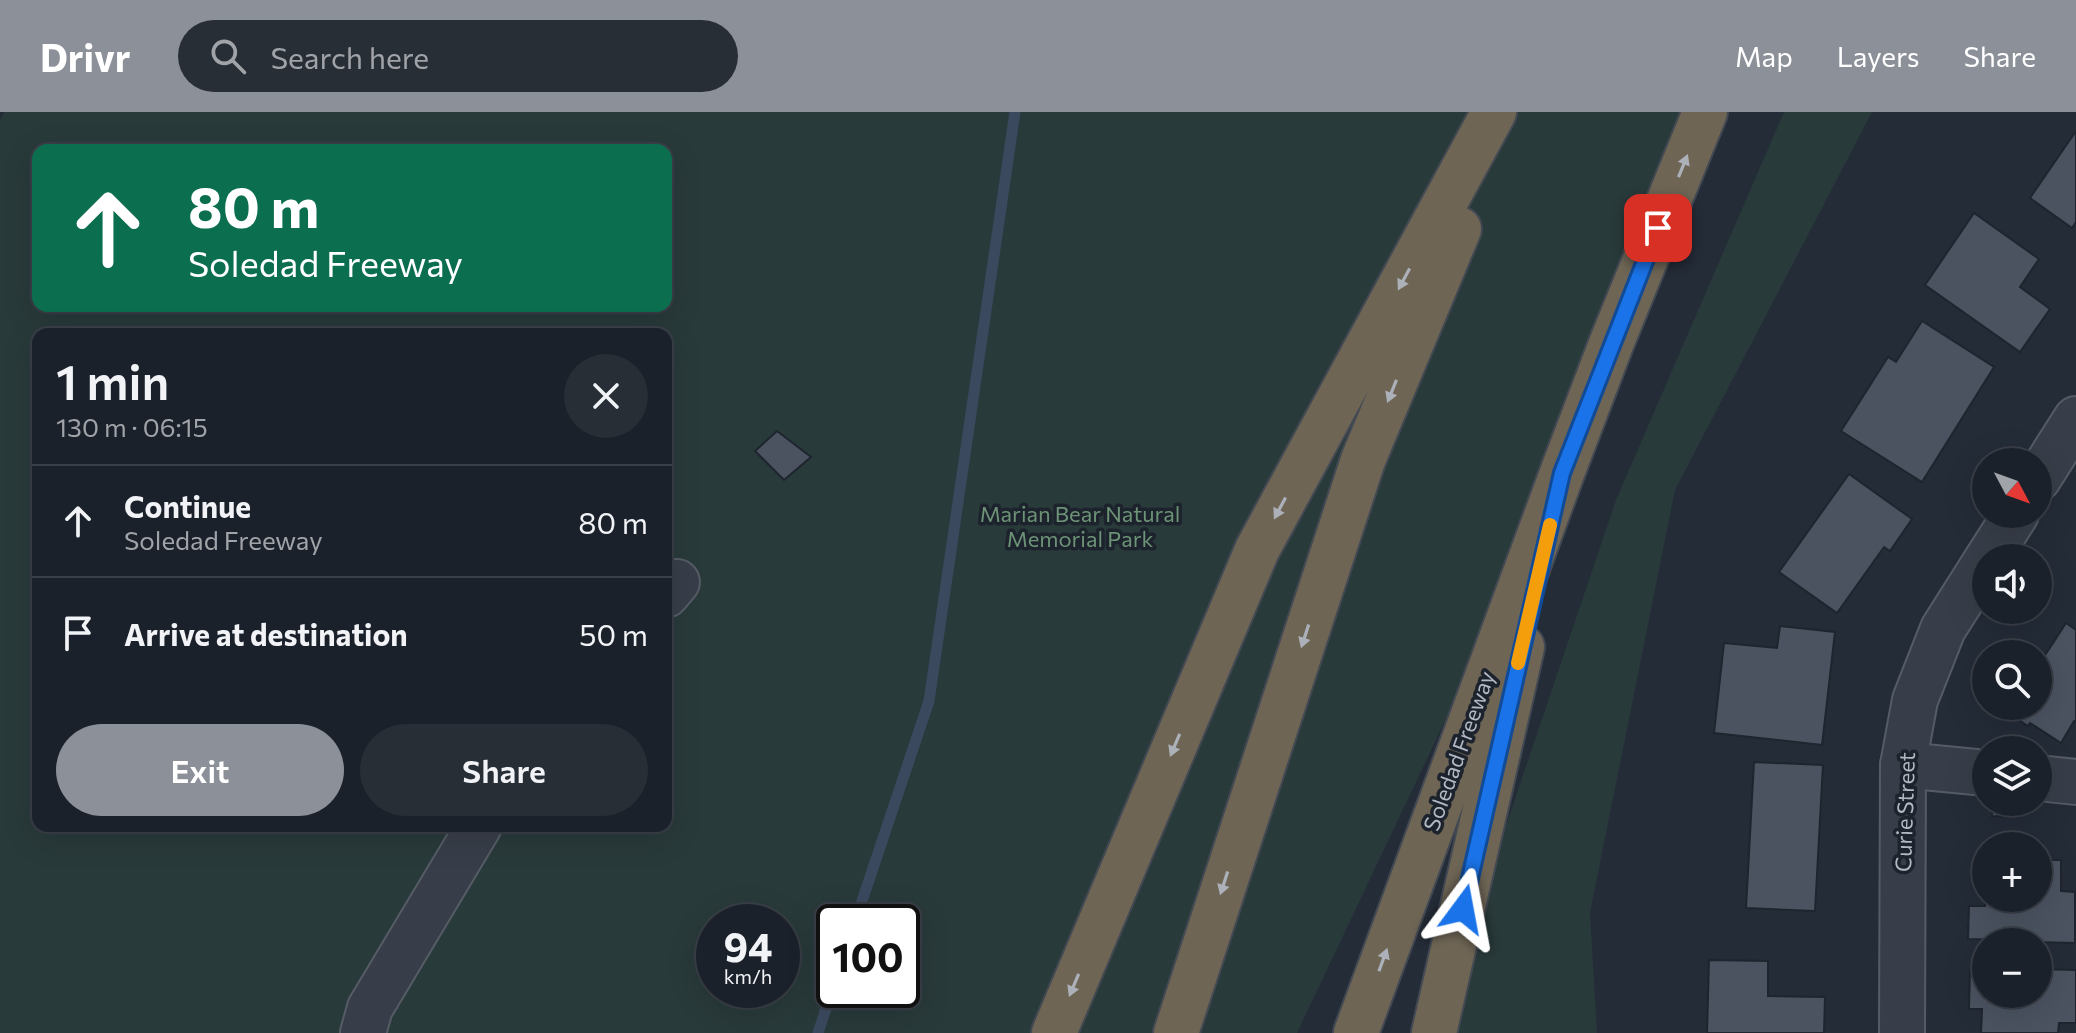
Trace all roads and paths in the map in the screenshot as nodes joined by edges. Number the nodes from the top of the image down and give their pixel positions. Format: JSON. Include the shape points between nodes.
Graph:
{"nodes":[{"id":1,"x":1494,"y":112,"type":"edge"},
{"id":2,"x":1507,"y":112,"type":"edge"},
{"id":3,"x":1705,"y":112,"type":"edge"},
{"id":4,"x":2076,"y":419,"type":"edge"},
{"id":5,"x":2052,"y":457,"type":"edge"},
{"id":6,"x":1562,"y":473,"type":"junction"},
{"id":7,"x":1972,"y":584,"type":"edge"},
{"id":8,"x":1903,"y":765,"type":"junction"},
{"id":9,"x":1972,"y":772,"type":"edge"},
{"id":10,"x":2052,"y":779,"type":"edge"},
{"id":11,"x":2076,"y":782,"type":"edge"},
{"id":12,"x":475,"y":832,"type":"edge"},
{"id":13,"x":363,"y":1033,"type":"edge"},
{"id":14,"x":1054,"y":1033,"type":"edge"},
{"id":15,"x":1176,"y":1033,"type":"edge"},
{"id":16,"x":1356,"y":1033,"type":"edge"},
{"id":17,"x":1434,"y":1033,"type":"edge"},
{"id":18,"x":1902,"y":1033,"type":"edge"}],
"edges":[{"from":1,"to":14,"type":"highway","one_way":true,"via":[[1257,550]]},
{"from":2,"to":15,"type":"highway","one_way":true,"via":[[1363,460]]},
{"from":6,"to":3,"type":"highway","name":"Soledad Freeway","one_way":true},
{"from":4,"to":5,"type":"street"},
{"from":16,"to":6,"type":"highway","name":"Soledad Freeway","one_way":true},
{"from":6,"to":17,"type":"highway"},
{"from":7,"to":8,"type":"street","name":"Curie Street","via":[[1943,629],[1915,700]]},
{"from":8,"to":9,"type":"street"},
{"from":8,"to":18,"type":"street","name":"Curie Street"},
{"from":10,"to":11,"type":"street"},
{"from":12,"to":13,"type":"street","via":[[370,1008]]}]}
